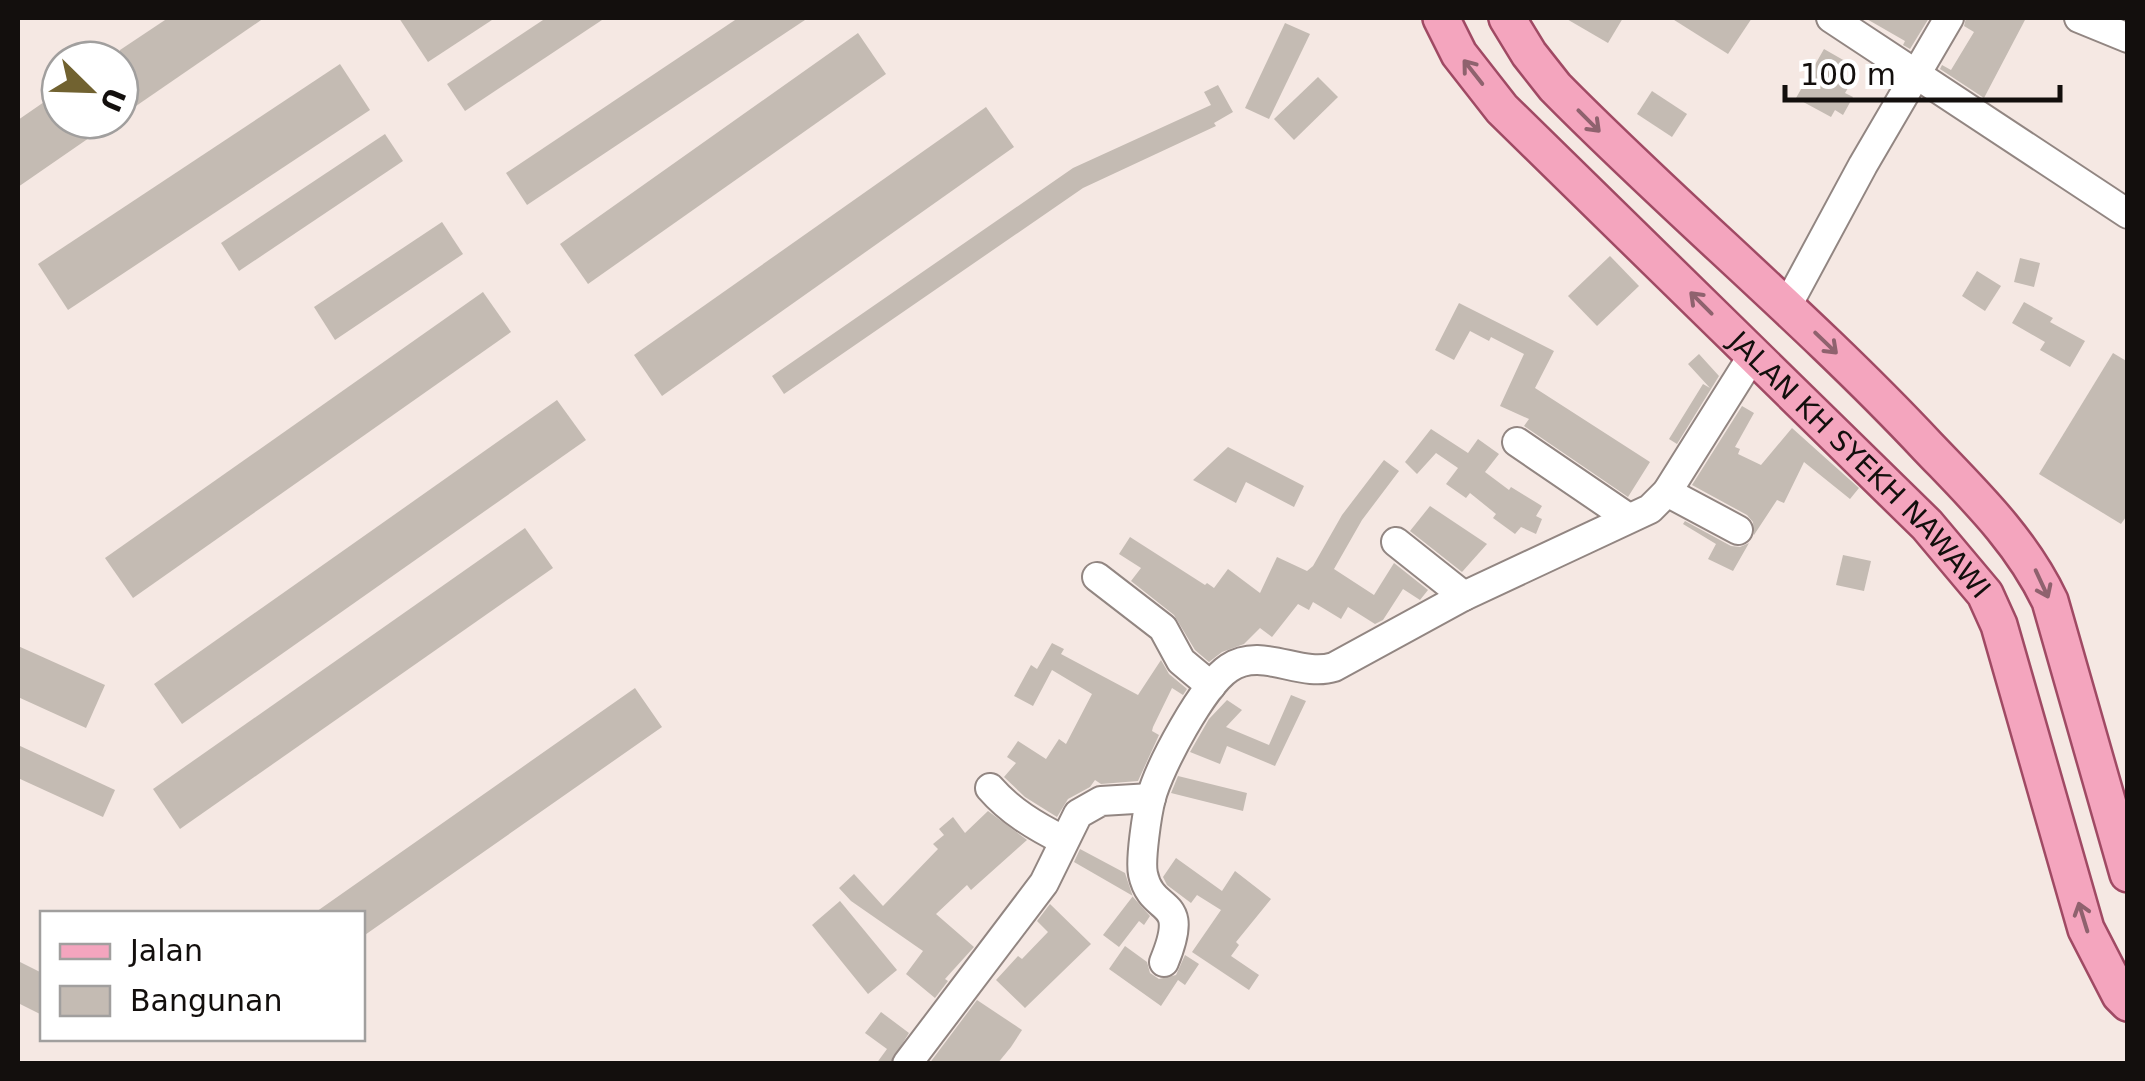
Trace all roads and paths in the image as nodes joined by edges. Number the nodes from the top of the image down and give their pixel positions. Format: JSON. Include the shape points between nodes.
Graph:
{"nodes":[{"id":1,"x":1441,"y":18,"type":"edge"},
{"id":2,"x":1507,"y":18,"type":"edge"},
{"id":3,"x":1831,"y":18,"type":"edge"},
{"id":4,"x":1949,"y":18,"type":"edge"},
{"id":5,"x":2079,"y":18,"type":"edge"},
{"id":6,"x":2128,"y":38,"type":"edge"},
{"id":7,"x":1917,"y":73,"type":"junction"},
{"id":8,"x":2128,"y":214,"type":"edge"},
{"id":9,"x":1787,"y":306,"type":"junction"},
{"id":10,"x":1753,"y":355,"type":"junction"},
{"id":11,"x":1517,"y":442,"type":"dead end"},
{"id":12,"x":1667,"y":492,"type":"junction"},
{"id":13,"x":1627,"y":517,"type":"junction"},
{"id":14,"x":1738,"y":530,"type":"dead end"},
{"id":15,"x":1396,"y":542,"type":"dead end"},
{"id":16,"x":1096,"y":577,"type":"dead end"},
{"id":17,"x":1464,"y":596,"type":"junction"},
{"id":18,"x":1211,"y":686,"type":"junction"},
{"id":19,"x":990,"y":788,"type":"dead end"},
{"id":20,"x":1151,"y":798,"type":"junction"},
{"id":21,"x":1063,"y":840,"type":"junction"},
{"id":22,"x":2128,"y":874,"type":"edge"},
{"id":23,"x":1164,"y":962,"type":"dead end"},
{"id":24,"x":2125,"y":996,"type":"edge"},
{"id":25,"x":907,"y":1064,"type":"edge"}],
"edges":[{"from":10,"to":1,"type":"main road","name":"JALAN KH SYEKH NAWAWI","one_way":true,"via":[[1502,108],[1458,54]]},
{"from":2,"to":9,"type":"main road","name":"JALAN KH SYEKH NAWAWI","one_way":true,"via":[[1555,87]]},
{"from":3,"to":7,"type":"street"},
{"from":4,"to":7,"type":"street"},
{"from":5,"to":6,"type":"street"},
{"from":7,"to":8,"type":"street"},
{"from":7,"to":9,"type":"street"},
{"from":9,"to":22,"type":"main road","name":"JALAN KH SYEKH NAWAWI","one_way":true,"via":[[1882,397],[2034,567],[2050,601]]},
{"from":10,"to":12,"type":"street"},
{"from":24,"to":10,"type":"main road","name":"JALAN KH SYEKH NAWAWI","one_way":true,"via":[[2086,929],[1985,594],[1927,525]]},
{"from":11,"to":13,"type":"street"},
{"from":12,"to":13,"type":"street","via":[[1650,509]]},
{"from":12,"to":14,"type":"street"},
{"from":13,"to":17,"type":"street"},
{"from":15,"to":17,"type":"street"},
{"from":16,"to":18,"type":"street","via":[[1163,628],[1180,661]]},
{"from":17,"to":18,"type":"street","via":[[1320,671],[1250,660],[1230,667]]},
{"from":18,"to":20,"type":"street"},
{"from":19,"to":21,"type":"street"},
{"from":20,"to":21,"type":"street","via":[[1089,806]]},
{"from":20,"to":23,"type":"street","via":[[1142,872],[1174,921]]},
{"from":21,"to":25,"type":"street","via":[[1044,883]]}]}
